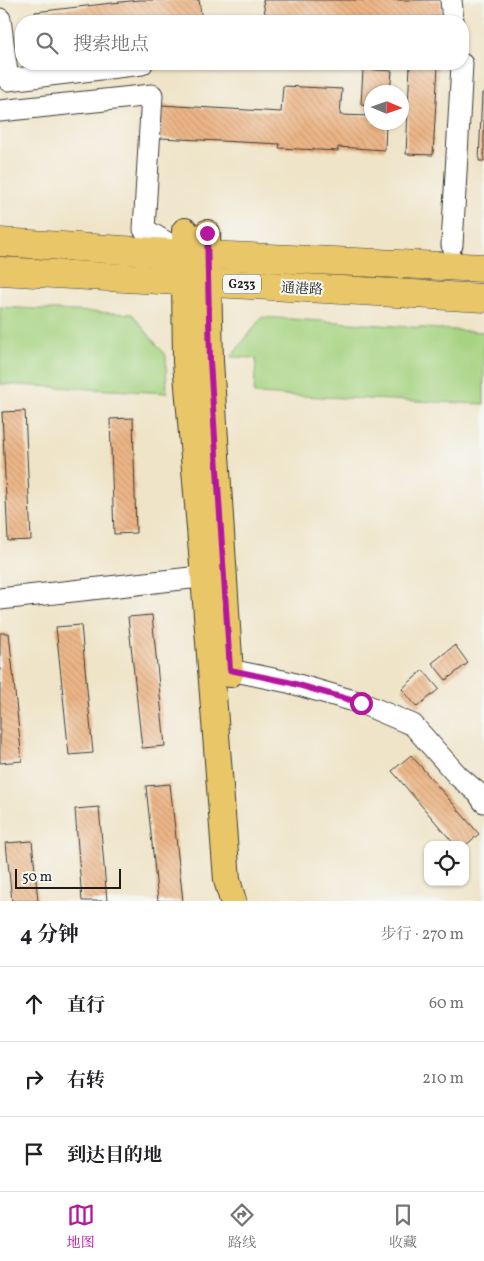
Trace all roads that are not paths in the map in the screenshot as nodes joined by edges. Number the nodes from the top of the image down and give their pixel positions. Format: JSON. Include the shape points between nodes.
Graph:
{"nodes":[{"id":1,"x":451,"y":0,"type":"edge"},
{"id":2,"x":452,"y":15,"type":"edge"},
{"id":3,"x":0,"y":19,"type":"edge"},
{"id":4,"x":92,"y":70,"type":"edge"},
{"id":5,"x":462,"y":70,"type":"edge"},
{"id":6,"x":0,"y":111,"type":"edge"},
{"id":7,"x":0,"y":242,"type":"edge"},
{"id":8,"x":196,"y":243,"type":"junction"},
{"id":9,"x":452,"y":245,"type":"dead end"},
{"id":10,"x":484,"y":268,"type":"edge"},
{"id":11,"x":0,"y":271,"type":"edge"},
{"id":12,"x":196,"y":282,"type":"junction"},
{"id":13,"x":484,"y":298,"type":"edge"},
{"id":14,"x":214,"y":575,"type":"junction"},
{"id":15,"x":0,"y":600,"type":"edge"},
{"id":16,"x":230,"y":670,"type":"junction"},
{"id":17,"x":484,"y":802,"type":"edge"},
{"id":18,"x":233,"y":901,"type":"edge"},
{"id":19,"x":250,"y":901,"type":"edge"}],
"edges":[{"from":1,"to":2,"type":"street"},
{"from":3,"to":4,"type":"street","via":[[8,80]]},
{"from":5,"to":9,"type":"street"},
{"from":6,"to":8,"type":"street","via":[[152,95],[144,229]]},
{"from":7,"to":8,"type":"highway","name":"通港路","number":"G233"},
{"from":8,"to":10,"type":"highway","name":"通港路","number":"G233"},
{"from":8,"to":12,"type":"main road"},
{"from":11,"to":12,"type":"highway","name":"通港路","number":"G233"},
{"from":12,"to":13,"type":"highway","name":"通港路","number":"G233"},
{"from":12,"to":14,"type":"main road","via":[[186,362]]},
{"from":14,"to":15,"type":"street"},
{"from":14,"to":16,"type":"main road"},
{"from":14,"to":18,"type":"main road","via":[[227,880]]},
{"from":16,"to":17,"type":"street","via":[[288,682],[361,703],[413,725]]},
{"from":16,"to":19,"type":"main road","via":[[244,877]]}]}
